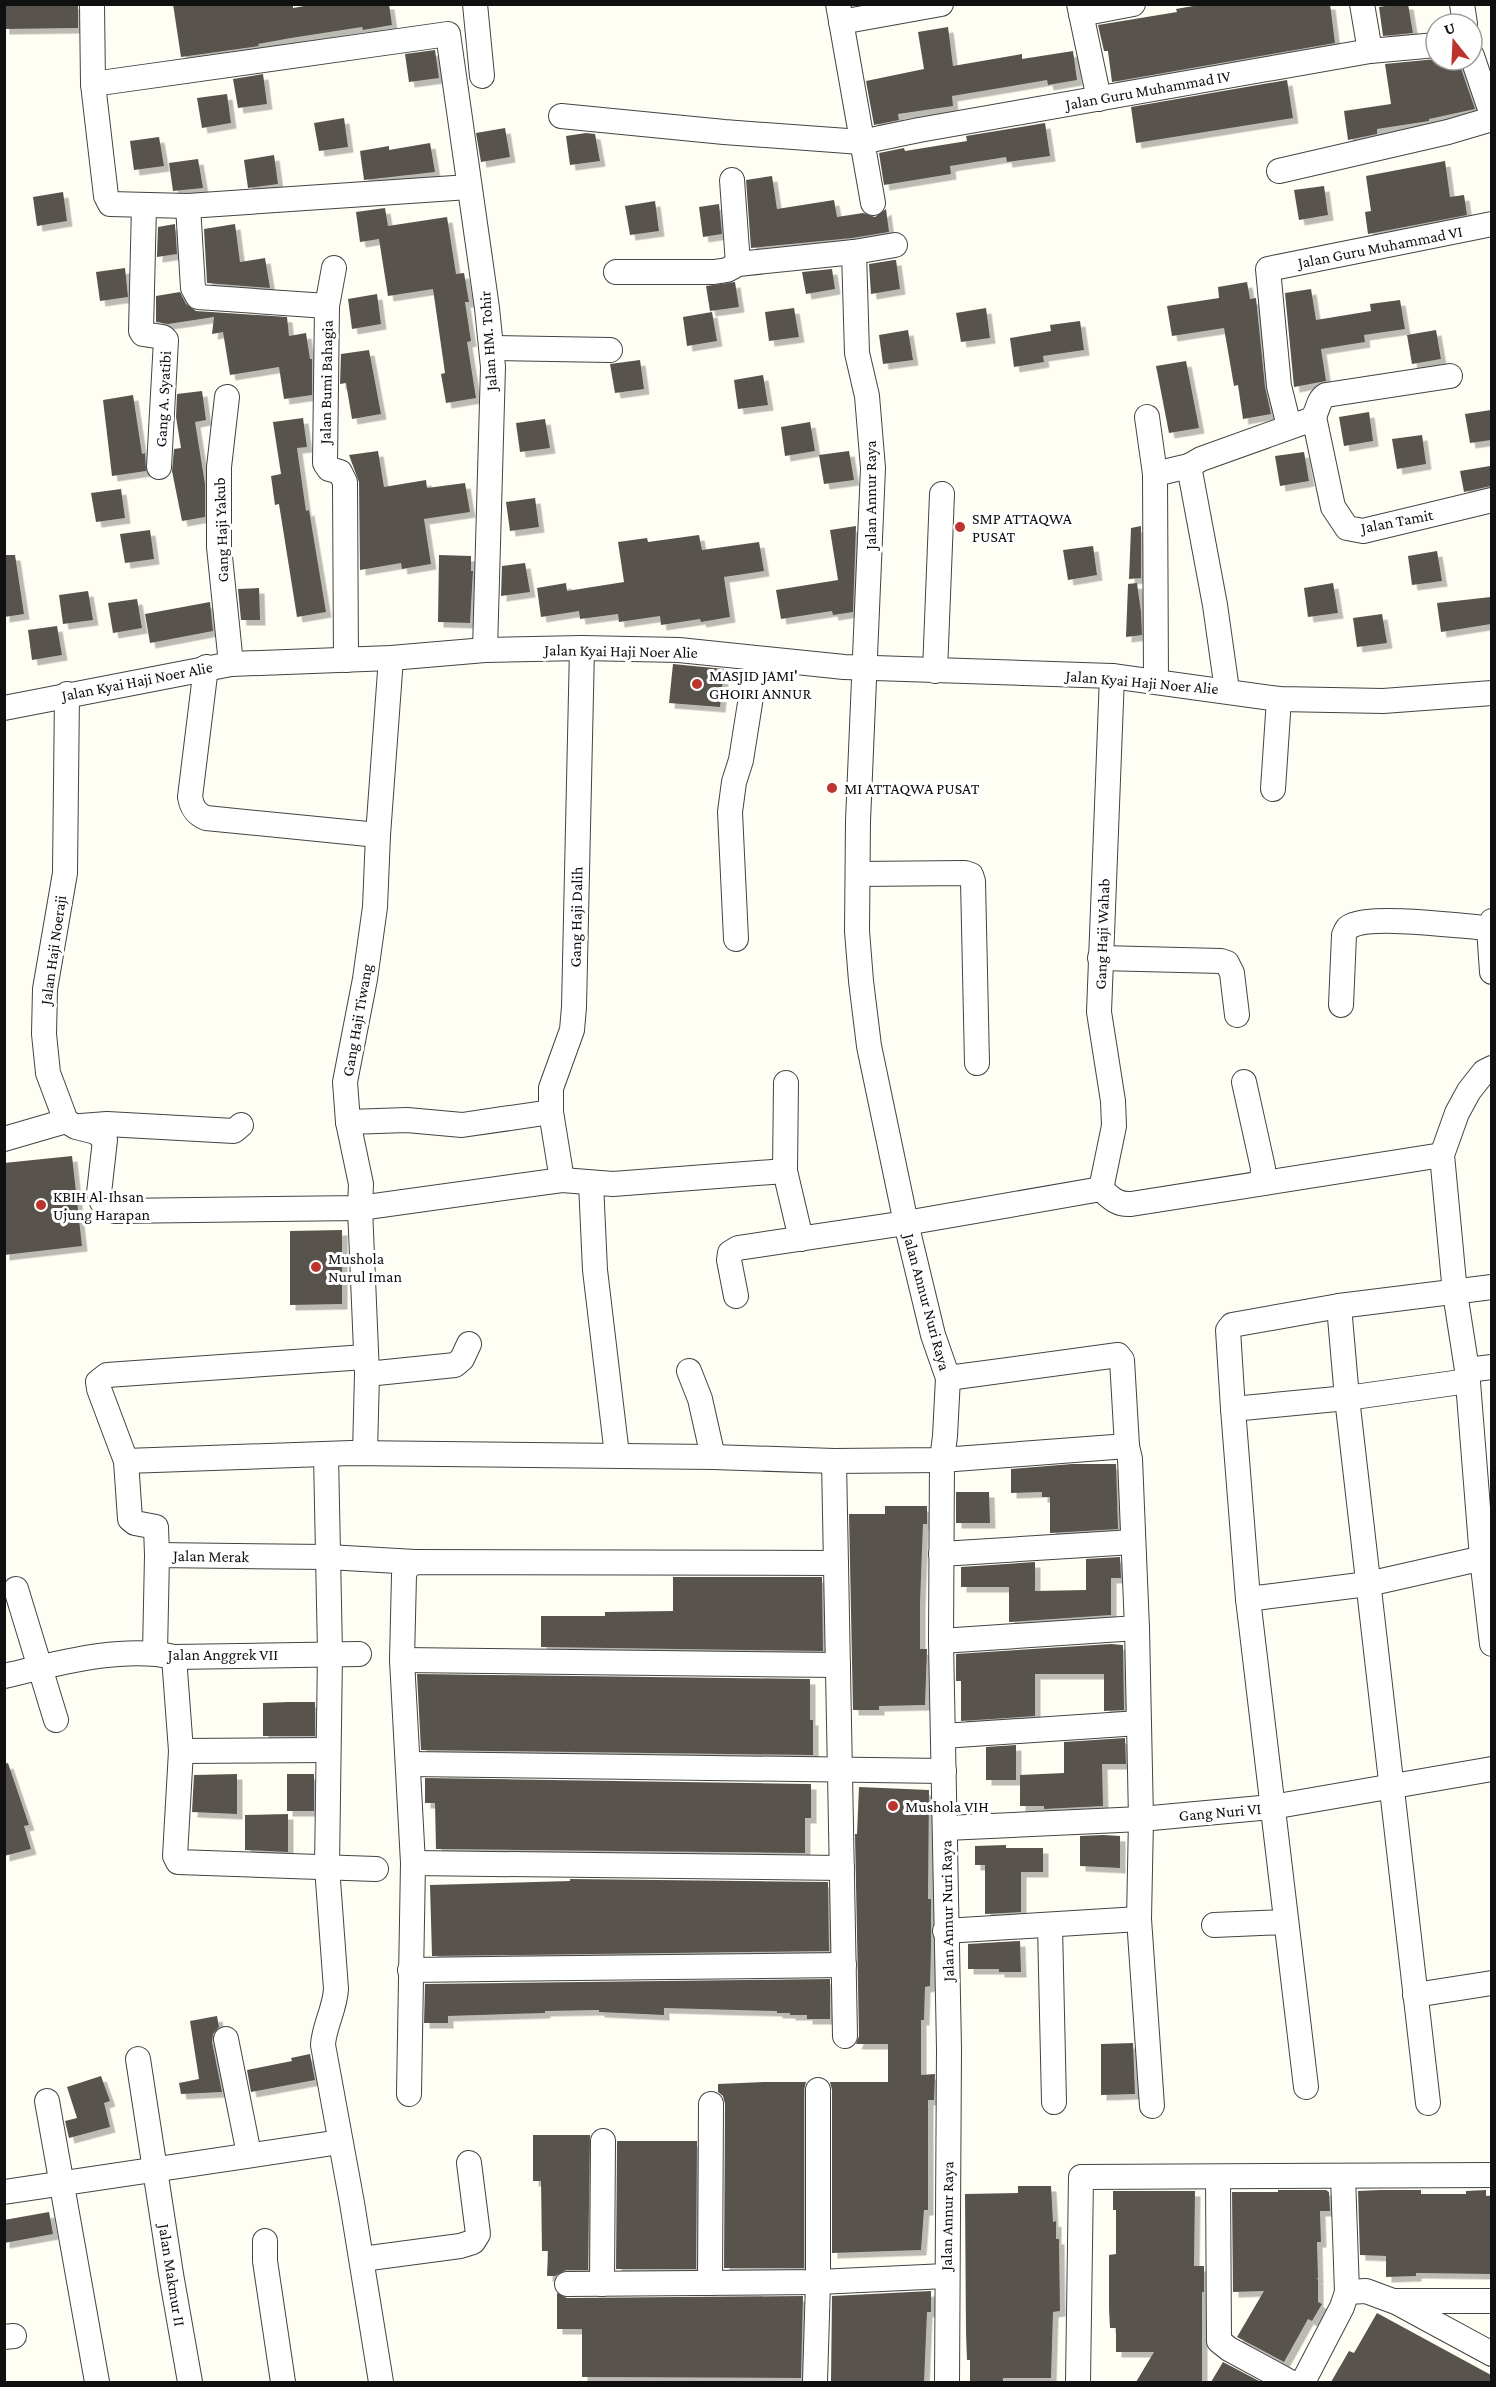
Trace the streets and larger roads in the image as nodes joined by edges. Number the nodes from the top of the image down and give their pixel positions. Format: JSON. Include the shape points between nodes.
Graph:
{"nodes":[{"id":1,"x":92,"y":4,"type":"edge"},
{"id":2,"x":474,"y":4,"type":"edge"},
{"id":3,"x":941,"y":4,"type":"edge"},
{"id":4,"x":1133,"y":4,"type":"edge"},
{"id":5,"x":1362,"y":4,"type":"edge"},
{"id":6,"x":1080,"y":9,"type":"edge"},
{"id":7,"x":839,"y":13,"type":"edge"},
{"id":8,"x":1424,"y":46,"type":"edge"},
{"id":9,"x":1370,"y":51,"type":"junction"},
{"id":10,"x":1477,"y":72,"type":"edge"},
{"id":11,"x":482,"y":76,"type":"dead end"},
{"id":12,"x":93,"y":84,"type":"junction"},
{"id":13,"x":1098,"y":99,"type":"junction"},
{"id":14,"x":1491,"y":115,"type":"edge"},
{"id":15,"x":561,"y":116,"type":"dead end"},
{"id":16,"x":1491,"y":119,"type":"edge"},
{"id":17,"x":861,"y":142,"type":"junction"},
{"id":18,"x":1278,"y":171,"type":"dead end"},
{"id":19,"x":732,"y":180,"type":"dead end"},
{"id":20,"x":469,"y":187,"type":"junction"},
{"id":21,"x":873,"y":202,"type":"dead end"},
{"id":22,"x":144,"y":206,"type":"junction"},
{"id":23,"x":188,"y":206,"type":"junction"},
{"id":24,"x":1491,"y":224,"type":"edge"},
{"id":25,"x":894,"y":245,"type":"dead end"},
{"id":26,"x":854,"y":252,"type":"junction"},
{"id":27,"x":738,"y":264,"type":"junction"},
{"id":28,"x":334,"y":268,"type":"dead end"},
{"id":29,"x":616,"y":272,"type":"dead end"},
{"id":30,"x":327,"y":306,"type":"junction"},
{"id":31,"x":492,"y":348,"type":"junction"},
{"id":32,"x":610,"y":350,"type":"dead end"},
{"id":33,"x":1450,"y":376,"type":"dead end"},
{"id":34,"x":227,"y":397,"type":"dead end"},
{"id":35,"x":1147,"y":417,"type":"dead end"},
{"id":36,"x":1314,"y":417,"type":"junction"},
{"id":37,"x":1289,"y":426,"type":"junction"},
{"id":38,"x":1189,"y":466,"type":"junction"},
{"id":39,"x":159,"y":467,"type":"dead end"},
{"id":40,"x":1155,"y":474,"type":"junction"},
{"id":41,"x":942,"y":494,"type":"dead end"},
{"id":42,"x":1491,"y":500,"type":"edge"},
{"id":43,"x":582,"y":648,"type":"junction"},
{"id":44,"x":485,"y":650,"type":"junction"},
{"id":45,"x":391,"y":658,"type":"junction"},
{"id":46,"x":758,"y":659,"type":"junction"},
{"id":47,"x":346,"y":660,"type":"junction"},
{"id":48,"x":231,"y":664,"type":"junction"},
{"id":49,"x":206,"y":667,"type":"junction"},
{"id":50,"x":866,"y":667,"type":"junction"},
{"id":51,"x":935,"y":671,"type":"junction"},
{"id":52,"x":1112,"y":676,"type":"junction"},
{"id":53,"x":1156,"y":681,"type":"junction"},
{"id":54,"x":1227,"y":690,"type":"junction"},
{"id":55,"x":1491,"y":693,"type":"edge"},
{"id":56,"x":67,"y":694,"type":"junction"},
{"id":57,"x":1279,"y":699,"type":"junction"},
{"id":58,"x":4,"y":708,"type":"edge"},
{"id":59,"x":1273,"y":789,"type":"dead end"},
{"id":60,"x":378,"y":835,"type":"junction"},
{"id":61,"x":858,"y":874,"type":"junction"},
{"id":62,"x":1490,"y":924,"type":"edge"},
{"id":63,"x":736,"y":939,"type":"dead end"},
{"id":64,"x":1100,"y":958,"type":"junction"},
{"id":65,"x":1491,"y":972,"type":"edge"},
{"id":66,"x":1341,"y":1005,"type":"dead end"},
{"id":67,"x":1237,"y":1015,"type":"dead end"},
{"id":68,"x":977,"y":1063,"type":"dead end"},
{"id":69,"x":1491,"y":1068,"type":"edge"},
{"id":70,"x":1244,"y":1082,"type":"dead end"},
{"id":71,"x":786,"y":1083,"type":"dead end"},
{"id":72,"x":551,"y":1112,"type":"junction"},
{"id":73,"x":348,"y":1122,"type":"junction"},
{"id":74,"x":71,"y":1124,"type":"junction"},
{"id":75,"x":241,"y":1125,"type":"dead end"},
{"id":76,"x":4,"y":1139,"type":"edge"},
{"id":77,"x":1442,"y":1155,"type":"junction"},
{"id":78,"x":785,"y":1171,"type":"junction"},
{"id":79,"x":562,"y":1180,"type":"junction"},
{"id":80,"x":591,"y":1182,"type":"junction"},
{"id":81,"x":1262,"y":1184,"type":"junction"},
{"id":82,"x":1101,"y":1189,"type":"junction"},
{"id":83,"x":360,"y":1208,"type":"junction"},
{"id":84,"x":906,"y":1223,"type":"junction"},
{"id":85,"x":801,"y":1239,"type":"junction"},
{"id":86,"x":1491,"y":1287,"type":"edge"},
{"id":87,"x":1455,"y":1293,"type":"junction"},
{"id":88,"x":736,"y":1296,"type":"dead end"},
{"id":89,"x":1339,"y":1306,"type":"junction"},
{"id":90,"x":469,"y":1344,"type":"dead end"},
{"id":91,"x":366,"y":1366,"type":"junction"},
{"id":92,"x":1491,"y":1367,"type":"edge"},
{"id":93,"x":689,"y":1371,"type":"dead end"},
{"id":94,"x":1468,"y":1376,"type":"junction"},
{"id":95,"x":948,"y":1378,"type":"junction"},
{"id":96,"x":1347,"y":1398,"type":"junction"},
{"id":97,"x":1233,"y":1409,"type":"junction"},
{"id":98,"x":1127,"y":1446,"type":"junction"},
{"id":99,"x":365,"y":1453,"type":"junction"},
{"id":100,"x":326,"y":1455,"type":"junction"},
{"id":101,"x":616,"y":1455,"type":"junction"},
{"id":102,"x":713,"y":1457,"type":"junction"},
{"id":103,"x":942,"y":1460,"type":"junction"},
{"id":104,"x":126,"y":1461,"type":"junction"},
{"id":105,"x":834,"y":1461,"type":"junction"},
{"id":106,"x":1133,"y":1542,"type":"junction"},
{"id":107,"x":941,"y":1554,"type":"junction"},
{"id":108,"x":157,"y":1555,"type":"junction"},
{"id":109,"x":328,"y":1557,"type":"junction"},
{"id":110,"x":1487,"y":1557,"type":"edge"},
{"id":111,"x":415,"y":1562,"type":"junction"},
{"id":112,"x":836,"y":1563,"type":"junction"},
{"id":113,"x":1368,"y":1584,"type":"junction"},
{"id":114,"x":16,"y":1589,"type":"dead end"},
{"id":115,"x":1248,"y":1599,"type":"junction"},
{"id":116,"x":1137,"y":1628,"type":"junction"},
{"id":117,"x":941,"y":1641,"type":"junction"},
{"id":118,"x":1491,"y":1644,"type":"edge"},
{"id":119,"x":330,"y":1653,"type":"junction"},
{"id":120,"x":359,"y":1654,"type":"dead end"},
{"id":121,"x":165,"y":1655,"type":"junction"},
{"id":122,"x":402,"y":1660,"type":"junction"},
{"id":123,"x":838,"y":1665,"type":"junction"},
{"id":124,"x":42,"y":1668,"type":"junction"},
{"id":125,"x":4,"y":1676,"type":"edge"},
{"id":126,"x":56,"y":1720,"type":"dead end"},
{"id":127,"x":1139,"y":1723,"type":"junction"},
{"id":128,"x":943,"y":1736,"type":"junction"},
{"id":129,"x":328,"y":1750,"type":"junction"},
{"id":130,"x":180,"y":1751,"type":"junction"},
{"id":131,"x":408,"y":1764,"type":"junction"},
{"id":132,"x":840,"y":1768,"type":"junction"},
{"id":133,"x":1491,"y":1769,"type":"edge"},
{"id":134,"x":944,"y":1771,"type":"junction"},
{"id":135,"x":1390,"y":1786,"type":"junction"},
{"id":136,"x":1272,"y":1807,"type":"junction"},
{"id":137,"x":1141,"y":1819,"type":"junction"},
{"id":138,"x":946,"y":1827,"type":"junction"},
{"id":139,"x":413,"y":1863,"type":"junction"},
{"id":140,"x":327,"y":1867,"type":"junction"},
{"id":141,"x":842,"y":1868,"type":"junction"},
{"id":142,"x":376,"y":1869,"type":"dead end"},
{"id":143,"x":1139,"y":1919,"type":"junction"},
{"id":144,"x":1286,"y":1922,"type":"junction"},
{"id":145,"x":1214,"y":1925,"type":"dead end"},
{"id":146,"x":1050,"y":1926,"type":"junction"},
{"id":147,"x":945,"y":1931,"type":"junction"},
{"id":148,"x":844,"y":1965,"type":"junction"},
{"id":149,"x":410,"y":1970,"type":"junction"},
{"id":150,"x":1491,"y":1983,"type":"edge"},
{"id":151,"x":1415,"y":1995,"type":"junction"},
{"id":152,"x":846,"y":2036,"type":"dead end"},
{"id":153,"x":226,"y":2039,"type":"dead end"},
{"id":154,"x":949,"y":2049,"type":"joint"},
{"id":155,"x":138,"y":2059,"type":"dead end"},
{"id":156,"x":1306,"y":2087,"type":"dead end"},
{"id":157,"x":818,"y":2090,"type":"dead end"},
{"id":158,"x":409,"y":2094,"type":"dead end"},
{"id":159,"x":47,"y":2101,"type":"dead end"},
{"id":160,"x":1054,"y":2102,"type":"dead end"},
{"id":161,"x":1428,"y":2103,"type":"dead end"},
{"id":162,"x":711,"y":2104,"type":"dead end"},
{"id":163,"x":1152,"y":2106,"type":"dead end"},
{"id":164,"x":603,"y":2141,"type":"dead end"},
{"id":165,"x":339,"y":2142,"type":"junction"},
{"id":166,"x":249,"y":2154,"type":"junction"},
{"id":167,"x":469,"y":2163,"type":"dead end"},
{"id":168,"x":155,"y":2168,"type":"junction"},
{"id":169,"x":1491,"y":2175,"type":"edge"},
{"id":170,"x":1343,"y":2176,"type":"junction"},
{"id":171,"x":1218,"y":2177,"type":"junction"},
{"id":172,"x":60,"y":2184,"type":"junction"},
{"id":173,"x":4,"y":2192,"type":"edge"},
{"id":174,"x":265,"y":2241,"type":"dead end"},
{"id":175,"x":362,"y":2259,"type":"junction"},
{"id":176,"x":946,"y":2276,"type":"junction"},
{"id":177,"x":818,"y":2282,"type":"junction"},
{"id":178,"x":710,"y":2283,"type":"junction"},
{"id":179,"x":567,"y":2284,"type":"dead end"},
{"id":180,"x":603,"y":2284,"type":"junction"},
{"id":181,"x":1347,"y":2292,"type":"junction"},
{"id":182,"x":1393,"y":2301,"type":"junction"},
{"id":183,"x":1491,"y":2301,"type":"edge"},
{"id":184,"x":1491,"y":2354,"type":"edge"},
{"id":185,"x":97,"y":2382,"type":"edge"},
{"id":186,"x":190,"y":2382,"type":"edge"},
{"id":187,"x":283,"y":2382,"type":"edge"},
{"id":188,"x":381,"y":2382,"type":"edge"},
{"id":189,"x":815,"y":2382,"type":"edge"},
{"id":190,"x":947,"y":2382,"type":"edge"},
{"id":191,"x":1078,"y":2382,"type":"edge"},
{"id":192,"x":1290,"y":2382,"type":"edge"},
{"id":193,"x":1303,"y":2382,"type":"edge"}],
"edges":[{"from":1,"to":12,"type":"street"},
{"from":2,"to":11,"type":"street"},
{"from":3,"to":7,"type":"street"},
{"from":4,"to":6,"type":"street"},
{"from":5,"to":9,"type":"street"},
{"from":6,"to":13,"type":"street"},
{"from":7,"to":17,"type":"street"},
{"from":8,"to":9,"type":"street","name":"Jalan Guru Muhammad IV"},
{"from":9,"to":13,"type":"street","name":"Jalan Guru Muhammad IV"},
{"from":10,"to":14,"type":"street"},
{"from":12,"to":20,"type":"street","name":"Jalan HM. Tohir","via":[[448,34]]},
{"from":12,"to":22,"type":"street","via":[[108,201],[112,205]]},
{"from":13,"to":17,"type":"street","name":"Jalan Guru Muhammad IV"},
{"from":15,"to":17,"type":"street","name":"Jalan Guru Muhammad IV"},
{"from":16,"to":18,"type":"street"},
{"from":17,"to":21,"type":"street"},
{"from":19,"to":27,"type":"street"},
{"from":20,"to":23,"type":"street"},
{"from":20,"to":31,"type":"street","name":"Jalan HM. Tohir"},
{"from":22,"to":23,"type":"street"},
{"from":22,"to":39,"type":"street","name":"Gang A. Syatibi","via":[[141,331],[166,340]]},
{"from":23,"to":30,"type":"street","name":"Jalan Bumi Bahagia","via":[[193,288],[198,297]]},
{"from":24,"to":37,"type":"street","name":"Jalan Guru Muhammad VI","via":[[1268,269],[1279,386]]},
{"from":25,"to":26,"type":"street"},
{"from":26,"to":27,"type":"street"},
{"from":26,"to":50,"type":"street","name":"Jalan Annur Raya","via":[[857,353],[867,396],[873,468]]},
{"from":27,"to":29,"type":"street","via":[[714,272]]},
{"from":28,"to":30,"type":"street"},
{"from":30,"to":47,"type":"street","name":"Jalan Bumi Bahagia","via":[[326,463],[328,469],[340,472],[345,482]]},
{"from":31,"to":32,"type":"street"},
{"from":31,"to":44,"type":"street","name":"Jalan HM. Tohir"},
{"from":33,"to":36,"type":"street","via":[[1334,393],[1321,399]]},
{"from":34,"to":48,"type":"street","name":"Gang Haji Yakub","via":[[219,466],[219,547]]},
{"from":35,"to":40,"type":"street"},
{"from":36,"to":37,"type":"street"},
{"from":36,"to":42,"type":"street","name":"Jalan Tamit","via":[[1333,507],[1347,528],[1363,531]]},
{"from":37,"to":38,"type":"street"},
{"from":38,"to":40,"type":"street"},
{"from":38,"to":54,"type":"street"},
{"from":40,"to":53,"type":"street"},
{"from":41,"to":51,"type":"street"},
{"from":43,"to":44,"type":"street","name":"Jalan Kyai Haji Noer Alie"},
{"from":43,"to":46,"type":"street","name":"Jalan Kyai Haji Noer Alie","via":[[680,650]]},
{"from":43,"to":72,"type":"street","name":"Gang Haji Dalih","via":[[574,1007],[572,1030],[550,1088]]},
{"from":44,"to":45,"type":"street","name":"Jalan Kyai Haji Noer Alie"},
{"from":45,"to":47,"type":"street","name":"Jalan Kyai Haji Noer Alie"},
{"from":45,"to":60,"type":"street","name":"Gang Haji Tiwang"},
{"from":46,"to":50,"type":"street","name":"Jalan Kyai Haji Noer Alie"},
{"from":46,"to":63,"type":"street","via":[[730,812]]},
{"from":47,"to":48,"type":"street","name":"Jalan Kyai Haji Noer Alie"},
{"from":48,"to":49,"type":"street","name":"Jalan Kyai Haji Noer Alie"},
{"from":49,"to":56,"type":"street","name":"Jalan Kyai Haji Noer Alie"},
{"from":49,"to":60,"type":"street","via":[[190,797],[199,815]]},
{"from":50,"to":51,"type":"street","name":"Jalan Kyai Haji Noer Alie"},
{"from":50,"to":61,"type":"street","name":"Jalan Annur Nuri Raya"},
{"from":51,"to":52,"type":"street","name":"Jalan Kyai Haji Noer Alie"},
{"from":52,"to":53,"type":"street","name":"Jalan Kyai Haji Noer Alie"},
{"from":52,"to":64,"type":"street","name":"Gang Haji Wahab"},
{"from":53,"to":54,"type":"street","name":"Jalan Kyai Haji Noer Alie"},
{"from":54,"to":57,"type":"street","name":"Jalan Kyai Haji Noer Alie"},
{"from":55,"to":57,"type":"street","name":"Jalan Kyai Haji Noer Alie","via":[[1383,701]]},
{"from":56,"to":58,"type":"street","name":"Jalan Kyai Haji Noer Alie"},
{"from":56,"to":74,"type":"street","name":"Jalan Haji Noeraji","via":[[65,873],[45,989],[44,1034],[48,1073]]},
{"from":57,"to":59,"type":"street"},
{"from":60,"to":73,"type":"street","name":"Gang Haji Tiwang","via":[[373,929],[345,1082]]},
{"from":61,"to":68,"type":"street","via":[[971,875]]},
{"from":61,"to":84,"type":"street","name":"Jalan Annur Nuri Raya","via":[[861,981],[870,1046]]},
{"from":62,"to":65,"type":"street"},
{"from":62,"to":66,"type":"street","via":[[1354,924],[1344,935]]},
{"from":64,"to":67,"type":"street","via":[[1227,963],[1232,973]]},
{"from":64,"to":82,"type":"street","name":"Gang Haji Wahab","via":[[1099,1012],[1114,1126]]},
{"from":69,"to":77,"type":"street","via":[[1469,1091]]},
{"from":70,"to":81,"type":"street","via":[[1263,1168]]},
{"from":71,"to":78,"type":"street"},
{"from":72,"to":73,"type":"street","via":[[462,1125],[407,1120]]},
{"from":72,"to":79,"type":"street","name":"Gang Haji Dalih"},
{"from":73,"to":83,"type":"street","name":"Gang Haji Tiwang","via":[[360,1184]]},
{"from":74,"to":75,"type":"street","via":[[234,1131]]},
{"from":74,"to":76,"type":"street"},
{"from":74,"to":83,"type":"street","via":[[96,1132],[105,1140],[99,1193],[106,1208],[115,1211]]},
{"from":77,"to":81,"type":"street"},
{"from":77,"to":87,"type":"street"},
{"from":78,"to":80,"type":"street","via":[[613,1184]]},
{"from":78,"to":85,"type":"street"},
{"from":79,"to":80,"type":"street"},
{"from":79,"to":83,"type":"street"},
{"from":80,"to":101,"type":"street","via":[[595,1270]]},
{"from":81,"to":82,"type":"street","via":[[1121,1205]]},
{"from":82,"to":84,"type":"street"},
{"from":83,"to":91,"type":"street","name":"Gang Haji Tiwang"},
{"from":84,"to":85,"type":"street"},
{"from":84,"to":95,"type":"street","name":"Jalan Annur Nuri Raya","via":[[933,1335]]},
{"from":85,"to":88,"type":"street","via":[[738,1248],[730,1253]]},
{"from":86,"to":87,"type":"street"},
{"from":87,"to":89,"type":"street"},
{"from":87,"to":94,"type":"street"},
{"from":89,"to":96,"type":"street"},
{"from":89,"to":97,"type":"street","via":[[1229,1327]]},
{"from":90,"to":91,"type":"street","via":[[455,1365]]},
{"from":91,"to":99,"type":"street","name":"Gang Haji Tiwang"},
{"from":91,"to":104,"type":"street","via":[[107,1375],[98,1382],[99,1389]]},
{"from":92,"to":94,"type":"street"},
{"from":93,"to":102,"type":"street","via":[[700,1399]]},
{"from":94,"to":96,"type":"street"},
{"from":94,"to":110,"type":"street"},
{"from":95,"to":98,"type":"street","via":[[1118,1355],[1124,1371]]},
{"from":95,"to":103,"type":"street","name":"Jalan Annur Nuri Raya"},
{"from":96,"to":97,"type":"street"},
{"from":96,"to":113,"type":"street"},
{"from":97,"to":115,"type":"street"},
{"from":98,"to":103,"type":"street"},
{"from":98,"to":106,"type":"street"},
{"from":99,"to":100,"type":"street"},
{"from":99,"to":101,"type":"street"},
{"from":100,"to":104,"type":"street"},
{"from":100,"to":109,"type":"street"},
{"from":101,"to":102,"type":"street"},
{"from":102,"to":105,"type":"street"},
{"from":103,"to":105,"type":"street"},
{"from":103,"to":107,"type":"street","name":"Jalan Annur Nuri Raya"},
{"from":104,"to":108,"type":"street","via":[[130,1519],[156,1527]]},
{"from":105,"to":112,"type":"street"},
{"from":106,"to":107,"type":"street"},
{"from":106,"to":116,"type":"street"},
{"from":107,"to":117,"type":"street","name":"Jalan Annur Nuri Raya"},
{"from":108,"to":109,"type":"street","name":"Jalan Merak"},
{"from":108,"to":121,"type":"street","name":"Jalan Merak"},
{"from":109,"to":111,"type":"street","name":"Jalan Merak"},
{"from":109,"to":119,"type":"street"},
{"from":110,"to":113,"type":"street"},
{"from":110,"to":118,"type":"street"},
{"from":111,"to":112,"type":"street","name":"Jalan Merak"},
{"from":111,"to":122,"type":"street","via":[[404,1575]]},
{"from":112,"to":123,"type":"street"},
{"from":113,"to":115,"type":"street"},
{"from":113,"to":135,"type":"street"},
{"from":114,"to":124,"type":"street"},
{"from":115,"to":136,"type":"street"},
{"from":116,"to":117,"type":"street"},
{"from":116,"to":127,"type":"street"},
{"from":117,"to":128,"type":"street","name":"Jalan Annur Nuri Raya"},
{"from":119,"to":120,"type":"street","name":"Jalan Anggrek VII"},
{"from":119,"to":121,"type":"street","name":"Jalan Anggrek VII"},
{"from":119,"to":129,"type":"street"},
{"from":121,"to":124,"type":"street","name":"Jalan Anggrek VII","via":[[106,1656]]},
{"from":121,"to":130,"type":"street","name":"Jalan Merak"},
{"from":122,"to":123,"type":"street"},
{"from":122,"to":131,"type":"street"},
{"from":123,"to":132,"type":"street"},
{"from":124,"to":125,"type":"street","name":"Jalan Anggrek VII"},
{"from":124,"to":126,"type":"street"},
{"from":127,"to":128,"type":"street"},
{"from":127,"to":137,"type":"street"},
{"from":128,"to":134,"type":"street","name":"Jalan Annur Nuri Raya"},
{"from":129,"to":130,"type":"street"},
{"from":129,"to":140,"type":"street"},
{"from":130,"to":140,"type":"street","name":"Jalan Merak","via":[[175,1856],[178,1862]]},
{"from":131,"to":132,"type":"street"},
{"from":131,"to":139,"type":"street"},
{"from":132,"to":134,"type":"street"},
{"from":132,"to":141,"type":"street"},
{"from":133,"to":135,"type":"street","name":"Gang Nuri VI"},
{"from":134,"to":138,"type":"street","name":"Jalan Annur Nuri Raya"},
{"from":135,"to":136,"type":"street","name":"Gang Nuri VI"},
{"from":135,"to":151,"type":"street"},
{"from":136,"to":137,"type":"street","name":"Gang Nuri VI"},
{"from":136,"to":144,"type":"street"},
{"from":137,"to":138,"type":"street","name":"Gang Nuri VI"},
{"from":137,"to":143,"type":"street"},
{"from":138,"to":147,"type":"street","name":"Jalan Annur Nuri Raya"},
{"from":139,"to":141,"type":"street"},
{"from":139,"to":149,"type":"street"},
{"from":140,"to":142,"type":"street"},
{"from":140,"to":165,"type":"street","via":[[336,1989],[323,2045]]},
{"from":141,"to":148,"type":"street"},
{"from":143,"to":146,"type":"street"},
{"from":143,"to":163,"type":"street"},
{"from":144,"to":145,"type":"street"},
{"from":144,"to":156,"type":"street"},
{"from":146,"to":147,"type":"street"},
{"from":146,"to":160,"type":"street"},
{"from":147,"to":154,"type":"street","name":"Jalan Annur Nuri Raya"},
{"from":148,"to":149,"type":"street"},
{"from":148,"to":152,"type":"street"},
{"from":149,"to":158,"type":"street"},
{"from":150,"to":151,"type":"street"},
{"from":151,"to":161,"type":"street"},
{"from":153,"to":166,"type":"street"},
{"from":154,"to":176,"type":"street","name":"Jalan Annur Raya"},
{"from":155,"to":168,"type":"street","name":"Jalan Makmur II"},
{"from":157,"to":177,"type":"street"},
{"from":159,"to":172,"type":"street"},
{"from":162,"to":178,"type":"street"},
{"from":164,"to":180,"type":"street"},
{"from":165,"to":166,"type":"street"},
{"from":165,"to":175,"type":"street"},
{"from":166,"to":168,"type":"street"},
{"from":167,"to":175,"type":"street","via":[[478,2234],[473,2242]]},
{"from":168,"to":172,"type":"street"},
{"from":168,"to":186,"type":"street","name":"Jalan Makmur II"},
{"from":169,"to":170,"type":"street"},
{"from":170,"to":171,"type":"street"},
{"from":170,"to":181,"type":"street"},
{"from":171,"to":191,"type":"street","via":[[1081,2177]]},
{"from":171,"to":192,"type":"street","via":[[1219,2341]]},
{"from":172,"to":173,"type":"street"},
{"from":172,"to":185,"type":"street"},
{"from":174,"to":187,"type":"street"},
{"from":175,"to":188,"type":"street"},
{"from":176,"to":177,"type":"street"},
{"from":176,"to":190,"type":"street","name":"Jalan Annur Raya"},
{"from":177,"to":178,"type":"street"},
{"from":177,"to":189,"type":"street"},
{"from":178,"to":180,"type":"street"},
{"from":179,"to":180,"type":"street"},
{"from":181,"to":182,"type":"street","via":[[1366,2291]]},
{"from":181,"to":193,"type":"street"},
{"from":182,"to":183,"type":"street"},
{"from":182,"to":184,"type":"street"}]}
